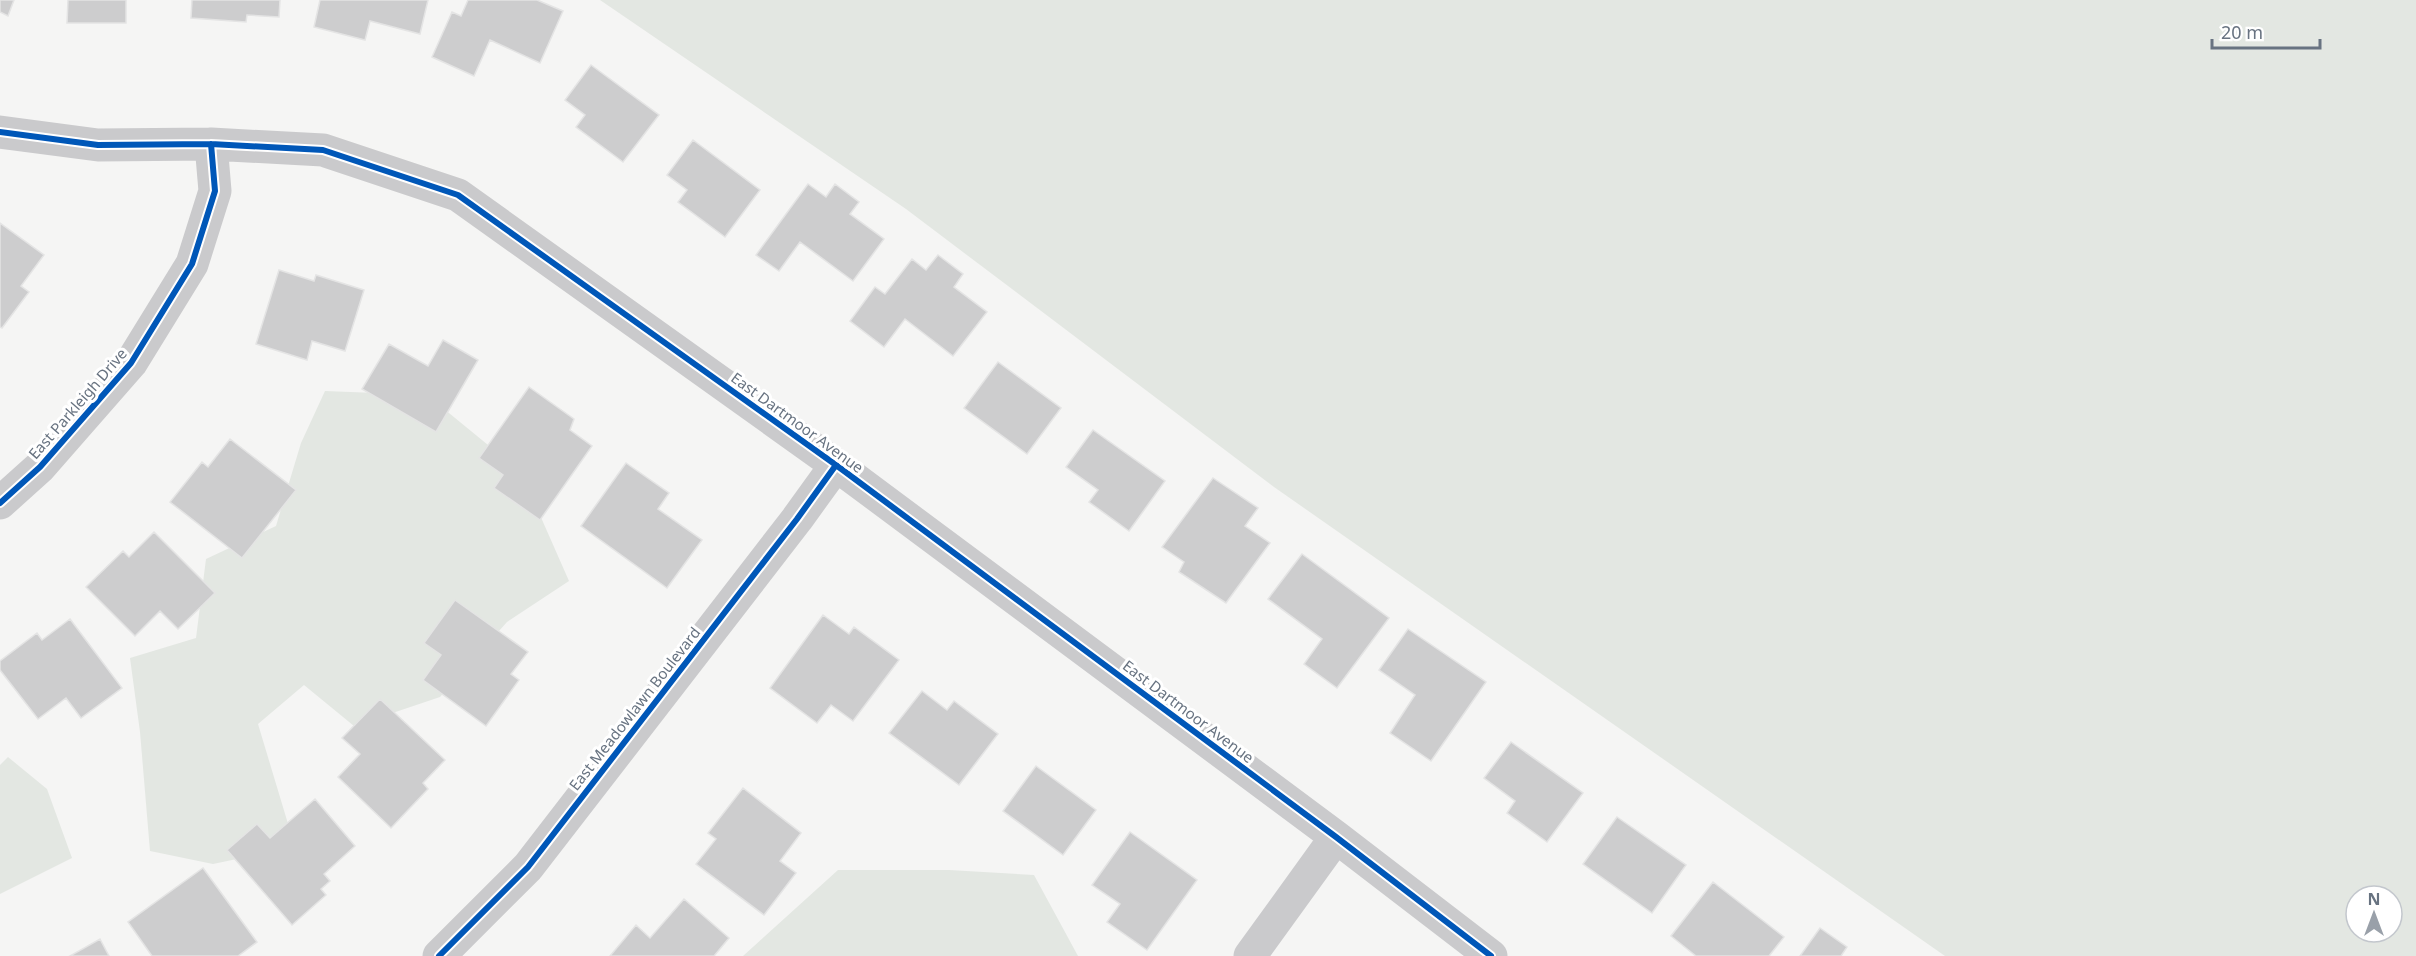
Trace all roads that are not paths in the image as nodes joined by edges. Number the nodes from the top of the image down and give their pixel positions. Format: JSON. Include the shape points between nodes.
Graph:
{"nodes":[{"id":1,"x":0,"y":132,"type":"edge"},
{"id":2,"x":212,"y":144,"type":"junction"},
{"id":3,"x":836,"y":465,"type":"junction"},
{"id":4,"x":0,"y":503,"type":"edge"},
{"id":5,"x":1336,"y":837,"type":"junction"},
{"id":6,"x":439,"y":956,"type":"edge"},
{"id":7,"x":1250,"y":956,"type":"edge"},
{"id":8,"x":1491,"y":956,"type":"edge"}],
"edges":[{"from":1,"to":2,"type":"street","name":"East Dartmoor Avenue","via":[[98,145]]},
{"from":2,"to":3,"type":"street","name":"East Dartmoor Avenue","via":[[323,150],[458,195]]},
{"from":2,"to":4,"type":"street","name":"East Parkleigh Drive","via":[[215,191],[192,264],[131,363],[40,467]]},
{"from":3,"to":5,"type":"street","name":"East Dartmoor Avenue"},
{"from":3,"to":6,"type":"street","name":"East Meadowlawn Boulevard","via":[[528,867]]},
{"from":5,"to":7,"type":"street"},
{"from":5,"to":8,"type":"street","name":"East Dartmoor Avenue"}]}
